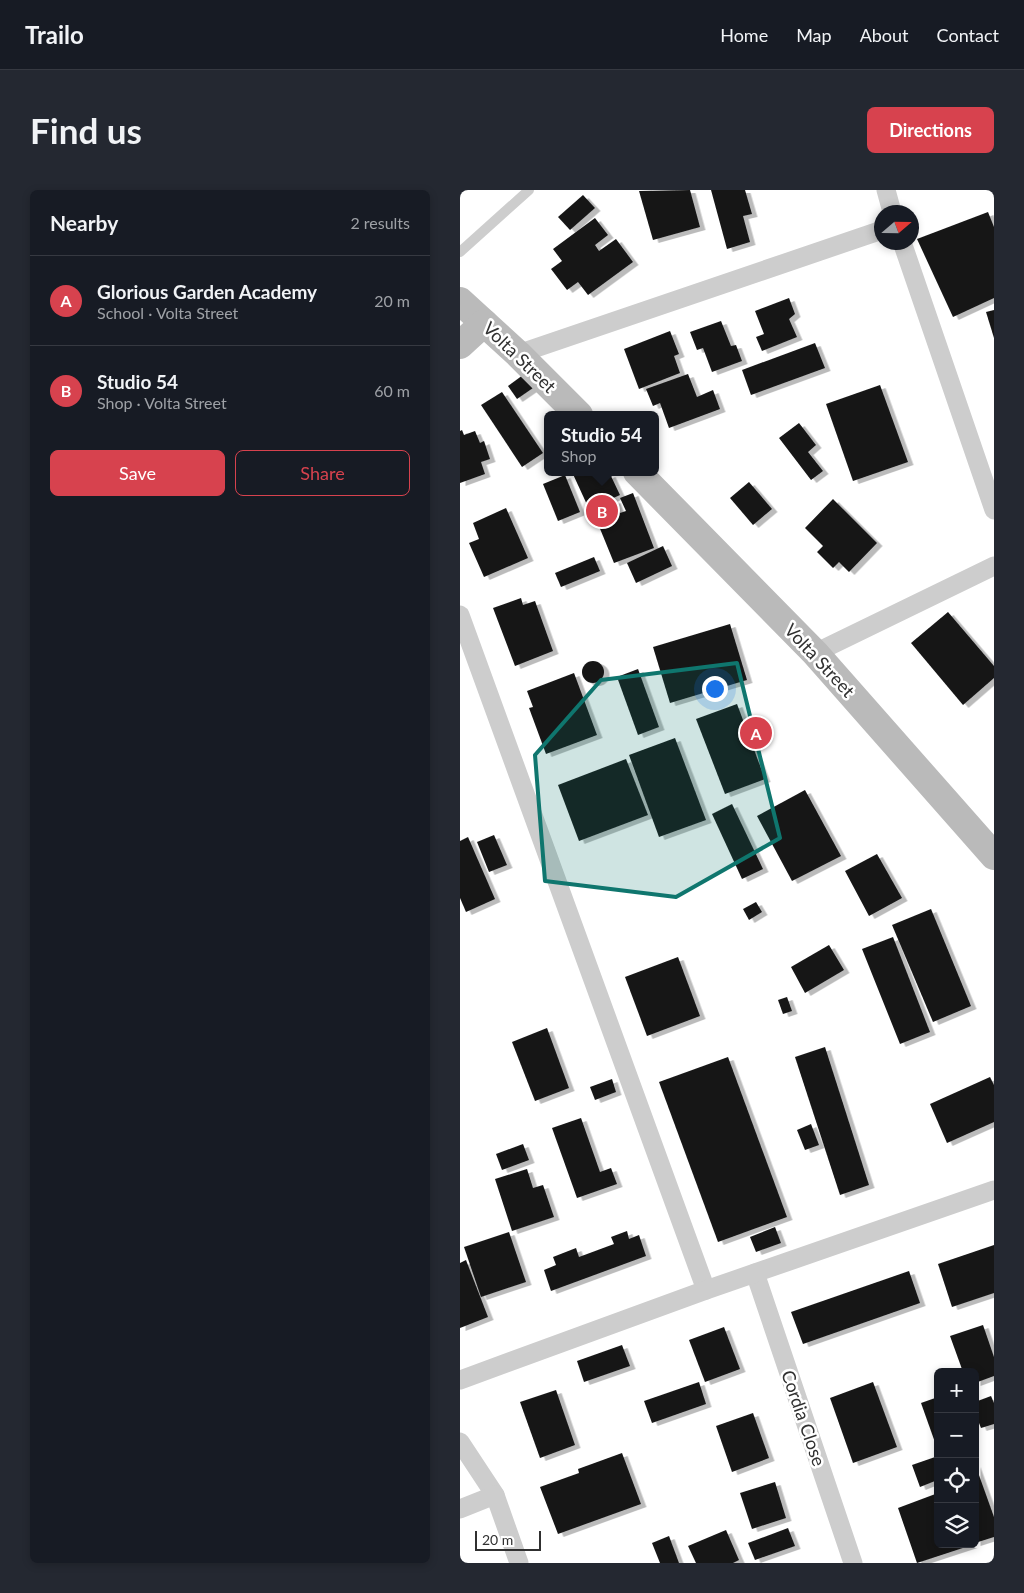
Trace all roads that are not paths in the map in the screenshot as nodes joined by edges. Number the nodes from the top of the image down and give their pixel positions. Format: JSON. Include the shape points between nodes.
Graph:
{"nodes":[{"id":1,"x":529,"y":190,"type":"edge"},
{"id":2,"x":886,"y":190,"type":"edge"},
{"id":3,"x":890,"y":205,"type":"edge"},
{"id":4,"x":874,"y":233,"type":"edge"},
{"id":5,"x":905,"y":250,"type":"edge"},
{"id":6,"x":460,"y":252,"type":"edge"},
{"id":7,"x":460,"y":301,"type":"edge"},
{"id":8,"x":484,"y":323,"type":"junction"},
{"id":9,"x":460,"y":345,"type":"edge"},
{"id":10,"x":518,"y":354,"type":"junction"},
{"id":11,"x":575,"y":411,"type":"edge"},
{"id":12,"x":641,"y":476,"type":"edge"},
{"id":13,"x":994,"y":510,"type":"edge"},
{"id":14,"x":994,"y":566,"type":"edge"},
{"id":15,"x":460,"y":615,"type":"edge"},
{"id":16,"x":815,"y":653,"type":"junction"},
{"id":17,"x":994,"y":856,"type":"edge"},
{"id":18,"x":994,"y":1190,"type":"edge"},
{"id":19,"x":755,"y":1274,"type":"junction"},
{"id":20,"x":706,"y":1290,"type":"junction"},
{"id":21,"x":460,"y":1380,"type":"edge"},
{"id":22,"x":460,"y":1442,"type":"edge"},
{"id":23,"x":495,"y":1495,"type":"junction"},
{"id":24,"x":460,"y":1510,"type":"edge"},
{"id":25,"x":519,"y":1563,"type":"edge"},
{"id":26,"x":853,"y":1563,"type":"edge"}],
"edges":[{"from":1,"to":6,"type":"lane"},
{"from":2,"to":3,"type":"street"},
{"from":4,"to":10,"type":"street"},
{"from":5,"to":13,"type":"street"},
{"from":7,"to":8,"type":"street","name":"Volta Street"},
{"from":8,"to":9,"type":"street"},
{"from":8,"to":10,"type":"street","name":"Volta Street"},
{"from":10,"to":11,"type":"street","name":"Volta Street"},
{"from":12,"to":16,"type":"street","name":"Volta Street"},
{"from":14,"to":16,"type":"street"},
{"from":15,"to":20,"type":"street"},
{"from":16,"to":17,"type":"street","name":"Volta Street"},
{"from":18,"to":19,"type":"street"},
{"from":19,"to":20,"type":"street"},
{"from":19,"to":26,"type":"street","name":"Cordia Close"},
{"from":20,"to":21,"type":"street"},
{"from":22,"to":23,"type":"street"},
{"from":23,"to":24,"type":"street"},
{"from":23,"to":25,"type":"street"}]}
